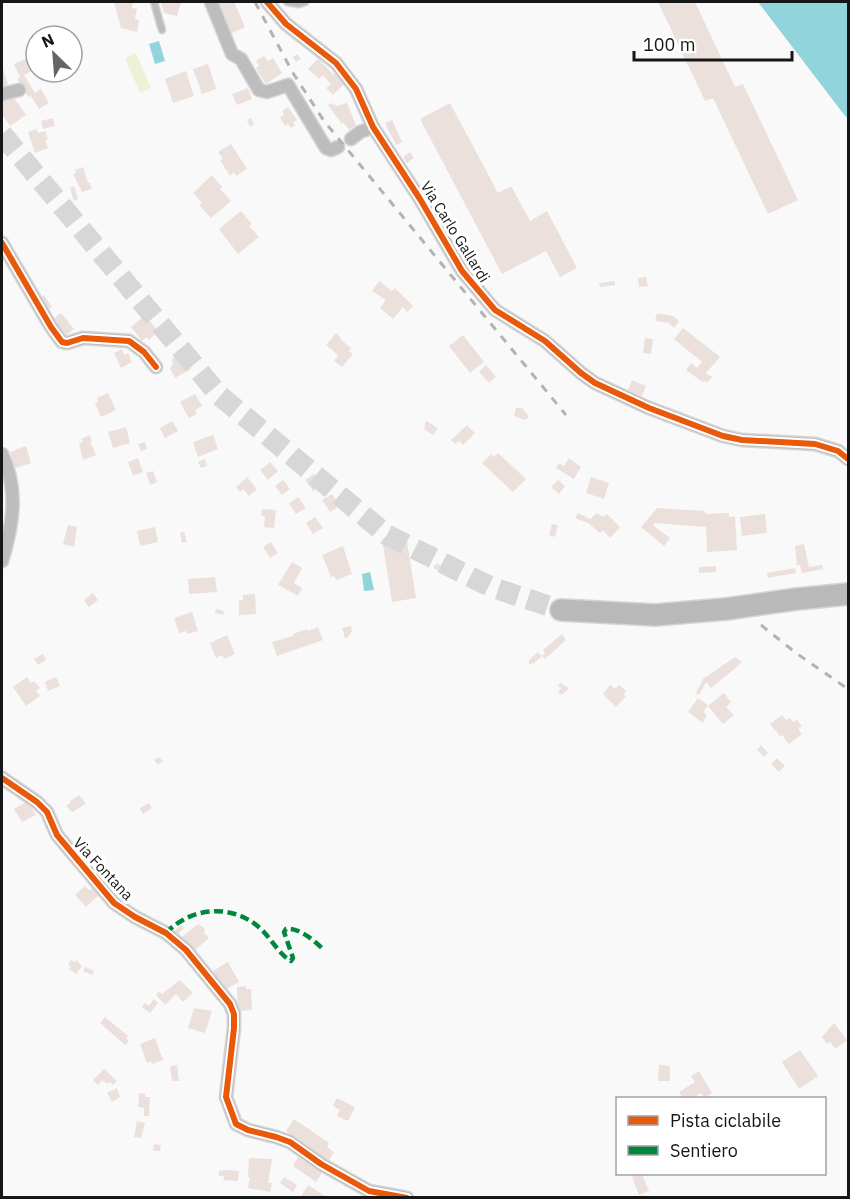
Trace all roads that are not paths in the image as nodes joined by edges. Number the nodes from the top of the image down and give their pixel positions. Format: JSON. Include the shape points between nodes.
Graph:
{"nodes":[{"id":1,"x":154,"y":2,"type":"edge"},
{"id":2,"x":211,"y":2,"type":"edge"},
{"id":3,"x":267,"y":2,"type":"edge"},
{"id":4,"x":287,"y":2,"type":"edge"},
{"id":5,"x":305,"y":2,"type":"edge"},
{"id":6,"x":162,"y":30,"type":"dead end"},
{"id":7,"x":20,"y":90,"type":"dead end"},
{"id":8,"x":2,"y":94,"type":"edge"},
{"id":9,"x":373,"y":127,"type":"junction"},
{"id":10,"x":351,"y":139,"type":"dead end"},
{"id":11,"x":339,"y":147,"type":"dead end"},
{"id":12,"x":2,"y":243,"type":"edge"},
{"id":13,"x":156,"y":367,"type":"dead end"},
{"id":14,"x":2,"y":454,"type":"edge"},
{"id":15,"x":849,"y":459,"type":"edge"},
{"id":16,"x":6,"y":486,"type":"edge"},
{"id":17,"x":2,"y":561,"type":"edge"},
{"id":18,"x":849,"y":594,"type":"edge"},
{"id":19,"x":561,"y":610,"type":"tunnel mouth"},
{"id":20,"x":2,"y":778,"type":"edge"},
{"id":21,"x":407,"y":1197,"type":"edge"}],
"edges":[{"from":1,"to":6,"type":"lane"},
{"from":2,"to":11,"type":"street","via":[[232,54],[240,59],[259,90],[267,92],[288,85],[326,148]]},
{"from":3,"to":9,"type":"street","name":"Via Carlo Gallardi","via":[[286,24],[336,63],[356,89]]},
{"from":4,"to":5,"type":"lane"},
{"from":7,"to":8,"type":"street"},
{"from":9,"to":10,"type":"street"},
{"from":9,"to":15,"type":"street","name":"Via Carlo Gallardi","via":[[477,291],[495,310],[545,341],[595,383],[705,431],[742,440],[824,446]]},
{"from":12,"to":13,"type":"street","via":[[62,342],[83,338],[129,341]]},
{"from":14,"to":16,"type":"street"},
{"from":16,"to":17,"type":"street","via":[[14,504]]},
{"from":18,"to":19,"type":"highway","bridge":true,"via":[[655,615]]},
{"from":20,"to":21,"type":"street","name":"Via Fontana","via":[[47,812],[57,835],[114,903],[166,933],[186,950],[230,1004],[234,1028],[226,1097],[237,1124],[290,1142],[369,1191]]}]}
